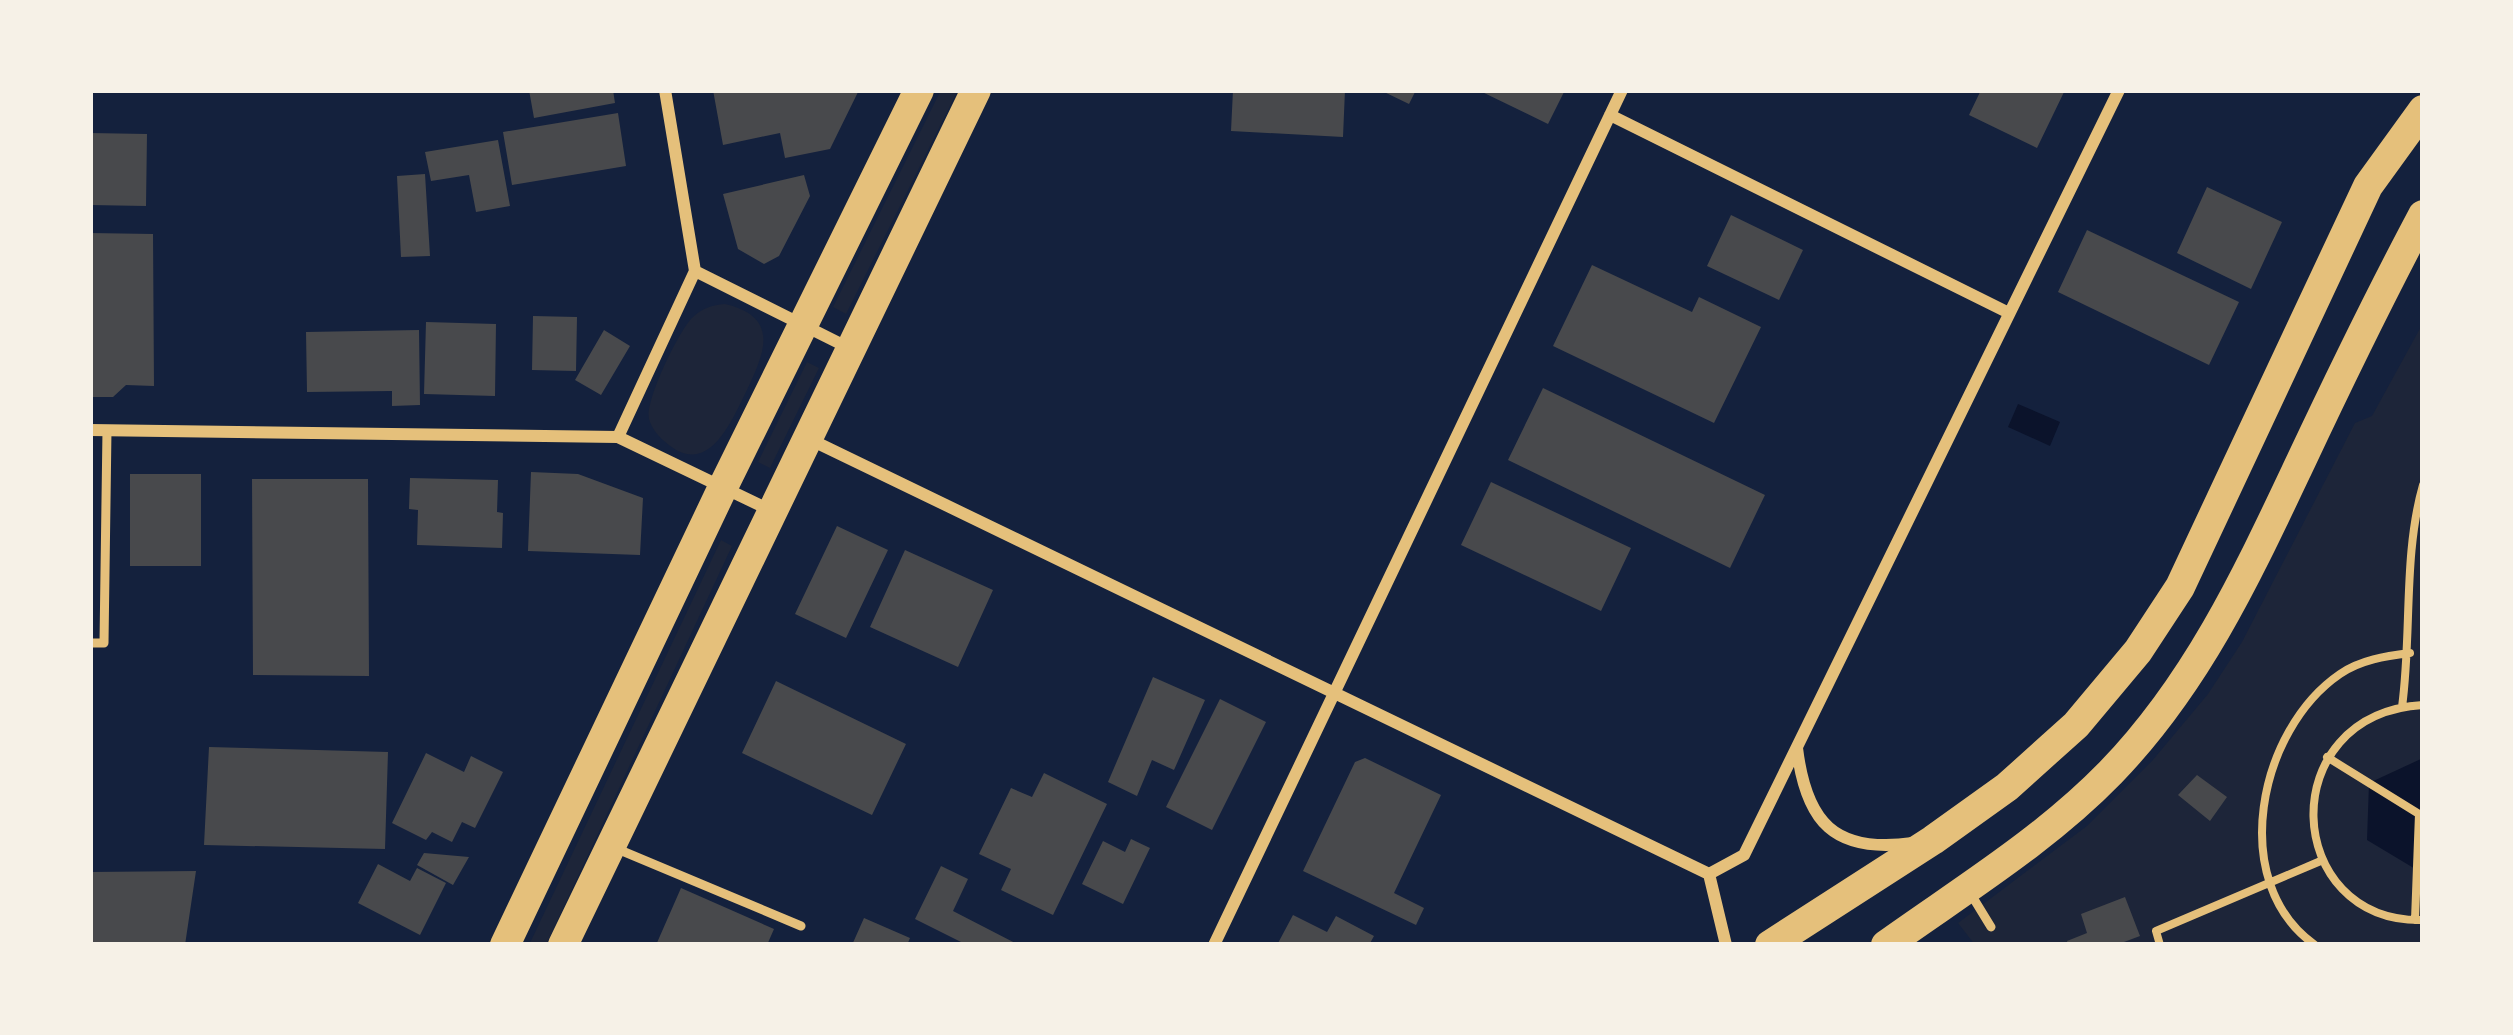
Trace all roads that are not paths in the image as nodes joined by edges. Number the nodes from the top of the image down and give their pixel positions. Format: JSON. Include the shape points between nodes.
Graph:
{"nodes":[{"id":1,"x":665,"y":90,"type":"edge"},
{"id":2,"x":919,"y":90,"type":"edge"},
{"id":3,"x":976,"y":90,"type":"edge"},
{"id":4,"x":1622,"y":90,"type":"edge"},
{"id":5,"x":2119,"y":90,"type":"edge"},
{"id":6,"x":2410,"y":90,"type":"edge"},
{"id":7,"x":2423,"y":110,"type":"edge"},
{"id":8,"x":1610,"y":115,"type":"junction"},
{"id":9,"x":2368,"y":186,"type":"junction"},
{"id":10,"x":2423,"y":215,"type":"edge"},
{"id":11,"x":695,"y":271,"type":"junction"},
{"id":12,"x":2009,"y":313,"type":"junction"},
{"id":13,"x":802,"y":324,"type":"junction"},
{"id":14,"x":849,"y":348,"type":"junction"},
{"id":15,"x":90,"y":430,"type":"edge"},
{"id":16,"x":107,"y":430,"type":"junction"},
{"id":17,"x":618,"y":437,"type":"junction"},
{"id":18,"x":806,"y":438,"type":"junction"},
{"id":19,"x":90,"y":473,"type":"edge"},
{"id":20,"x":106,"y":473,"type":"junction"},
{"id":21,"x":722,"y":488,"type":"junction"},
{"id":22,"x":770,"y":510,"type":"junction"},
{"id":23,"x":90,"y":643,"type":"edge"},
{"id":24,"x":1334,"y":692,"type":"junction"},
{"id":25,"x":1797,"y":747,"type":"junction"},
{"id":26,"x":1934,"y":840,"type":"junction"},
{"id":27,"x":610,"y":846,"type":"junction"},
{"id":28,"x":1709,"y":874,"type":"junction"},
{"id":29,"x":1967,"y":887,"type":"junction"},
{"id":30,"x":801,"y":926,"type":"dead end"},
{"id":31,"x":1991,"y":927,"type":"dead end"},
{"id":32,"x":505,"y":945,"type":"edge"},
{"id":33,"x":563,"y":945,"type":"edge"},
{"id":34,"x":1214,"y":945,"type":"edge"},
{"id":35,"x":1726,"y":945,"type":"edge"},
{"id":36,"x":1770,"y":945,"type":"edge"},
{"id":37,"x":1886,"y":945,"type":"edge"}],
"edges":[{"from":1,"to":11,"type":"street"},
{"from":2,"to":13,"type":"main road"},
{"from":3,"to":14,"type":"main road"},
{"from":4,"to":8,"type":"street"},
{"from":5,"to":12,"type":"street"},
{"from":6,"to":9,"type":"main road"},
{"from":7,"to":9,"type":"main road"},
{"from":8,"to":12,"type":"street"},
{"from":8,"to":24,"type":"street"},
{"from":9,"to":26,"type":"main road","via":[[2180,586],[2138,652],[2076,724]]},
{"from":10,"to":29,"type":"main road","via":[[2229,613],[2182,687],[2111,772]]},
{"from":11,"to":13,"type":"street"},
{"from":11,"to":17,"type":"street"},
{"from":12,"to":25,"type":"street"},
{"from":13,"to":14,"type":"street"},
{"from":13,"to":21,"type":"main road"},
{"from":14,"to":18,"type":"main road"},
{"from":15,"to":16,"type":"street"},
{"from":16,"to":17,"type":"street"},
{"from":16,"to":20,"type":"lane"},
{"from":17,"to":21,"type":"street"},
{"from":18,"to":22,"type":"main road"},
{"from":18,"to":24,"type":"street"},
{"from":19,"to":20,"type":"lane"},
{"from":20,"to":23,"type":"lane","via":[[104,643]]},
{"from":21,"to":22,"type":"street"},
{"from":21,"to":32,"type":"main road"},
{"from":22,"to":27,"type":"main road"},
{"from":24,"to":28,"type":"street"},
{"from":24,"to":34,"type":"street"},
{"from":25,"to":26,"type":"street","via":[[1815,817],[1841,836],[1883,848]]},
{"from":25,"to":28,"type":"street","via":[[1744,855]]},
{"from":26,"to":36,"type":"main road"},
{"from":27,"to":30,"type":"lane"},
{"from":27,"to":33,"type":"main road"},
{"from":28,"to":35,"type":"street"},
{"from":29,"to":31,"type":"lane"},
{"from":29,"to":37,"type":"main road"}]}
